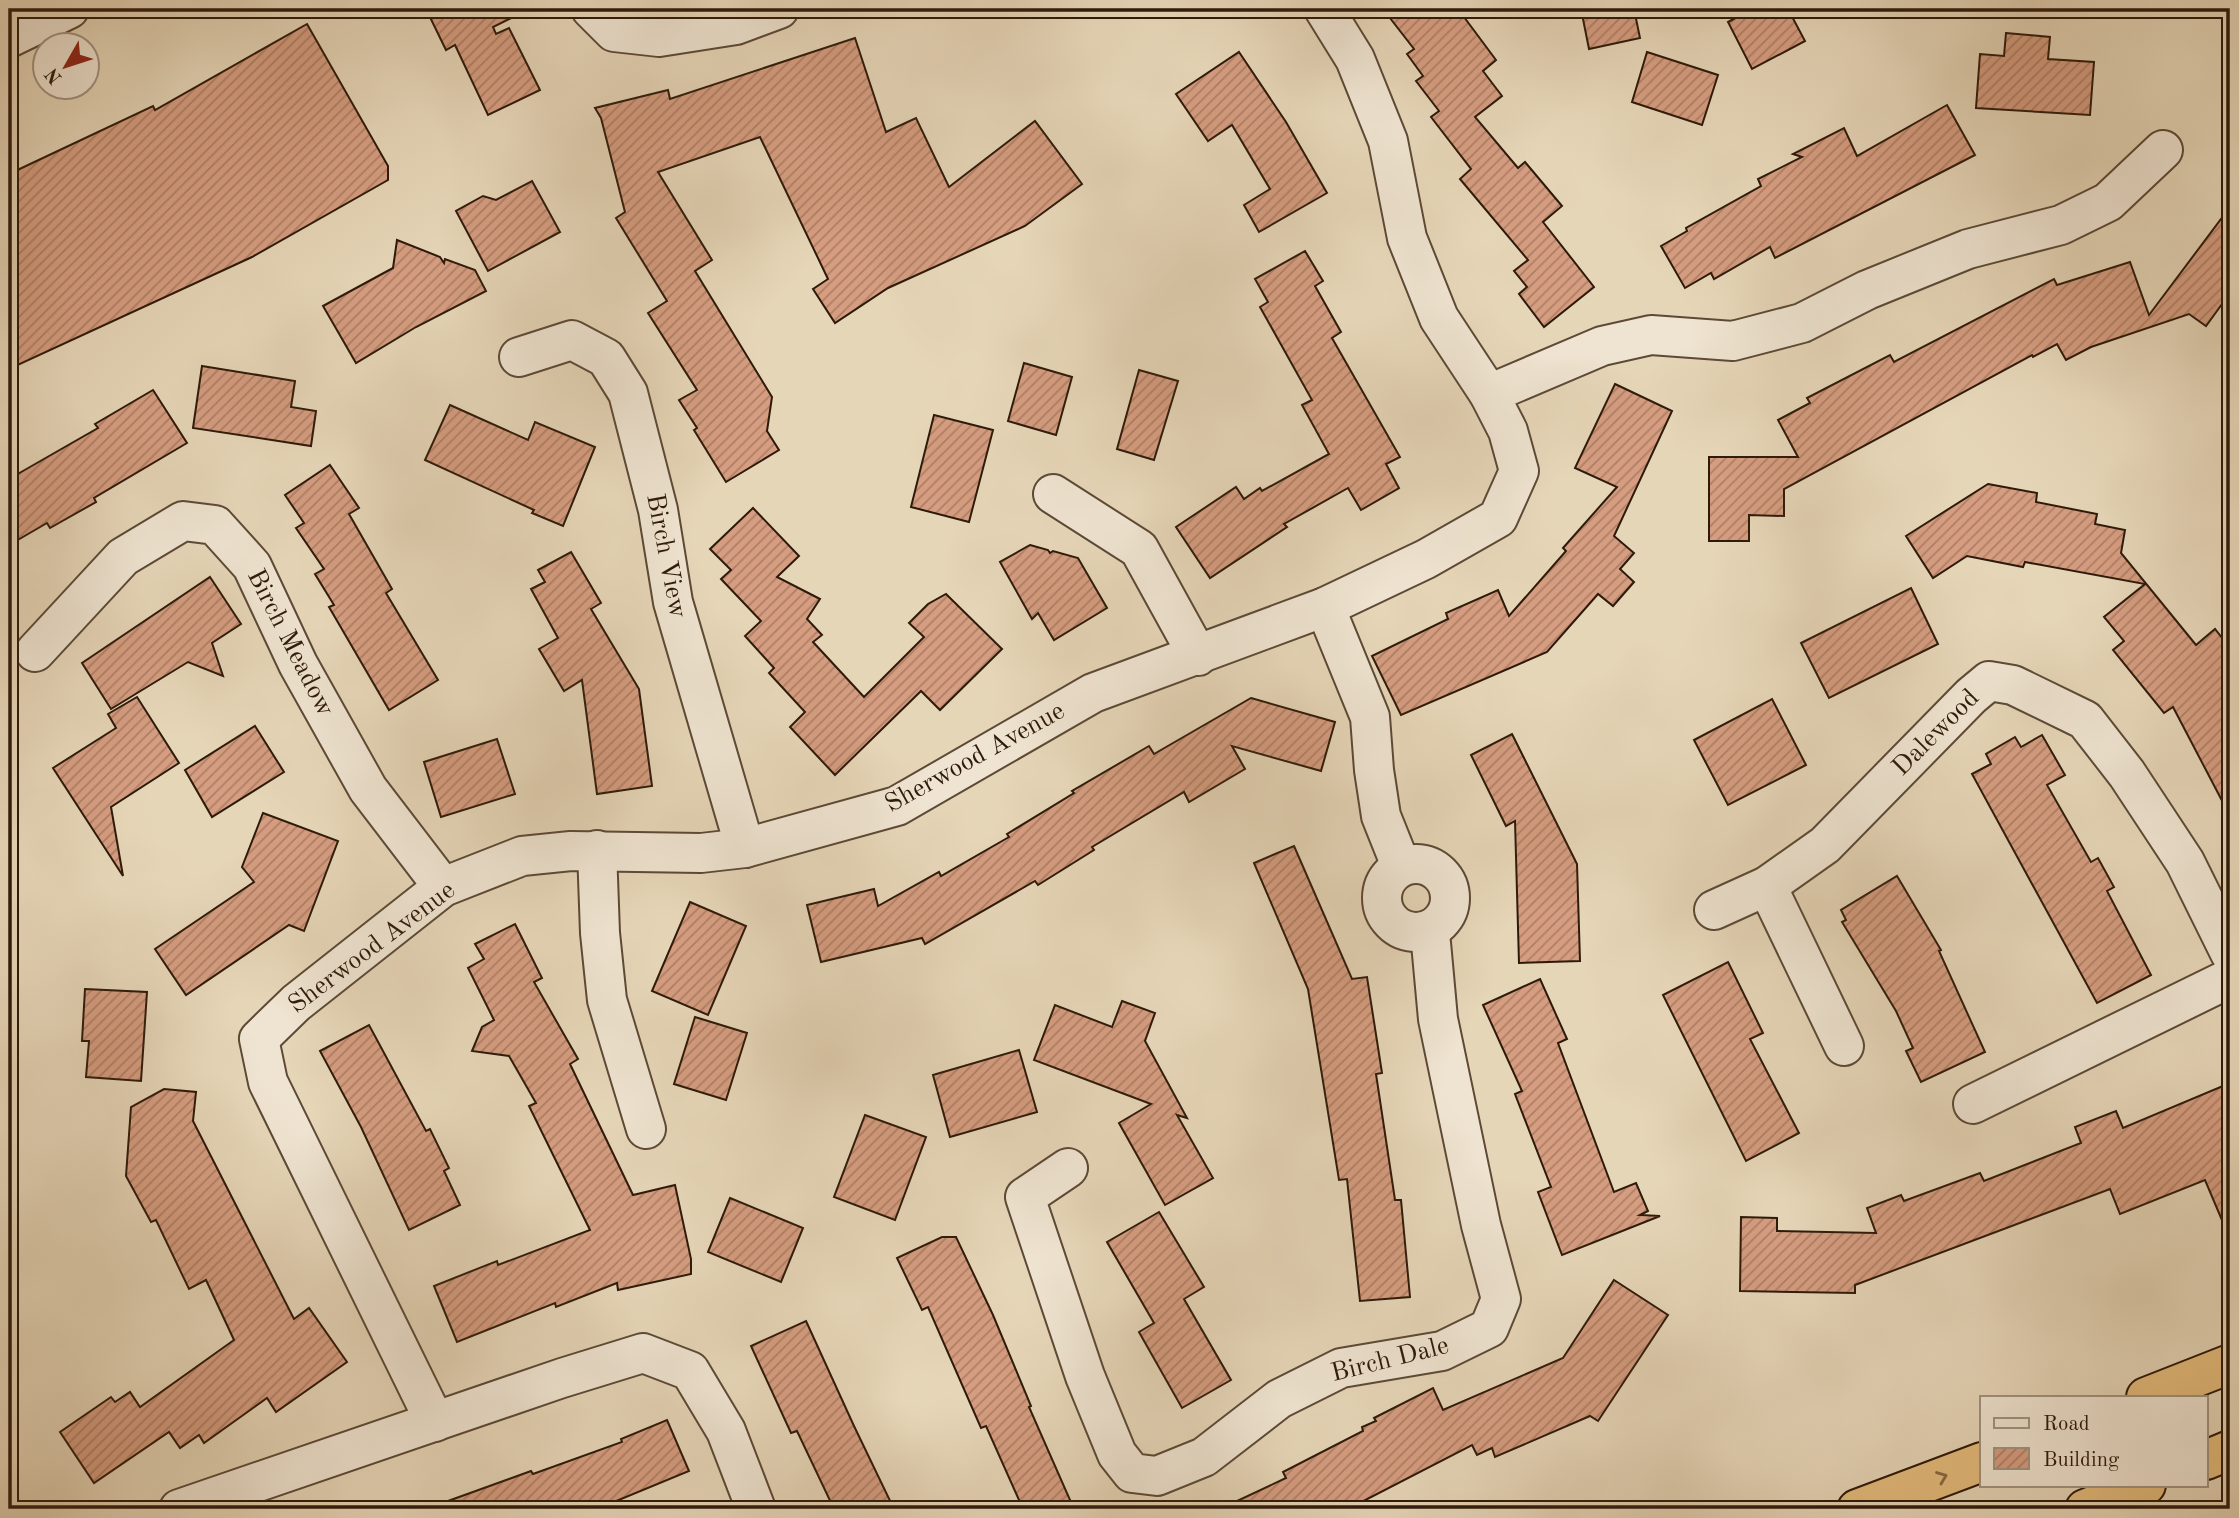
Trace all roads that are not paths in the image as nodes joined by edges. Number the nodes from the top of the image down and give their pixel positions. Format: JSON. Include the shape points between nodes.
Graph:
{"nodes":[{"id":1,"x":69,"y":9,"type":"edge"},
{"id":2,"x":591,"y":9,"type":"edge"},
{"id":3,"x":779,"y":9,"type":"edge"},
{"id":4,"x":1324,"y":9,"type":"edge"},
{"id":5,"x":9,"y":38,"type":"edge"},
{"id":6,"x":2163,"y":150,"type":"dead end"},
{"id":7,"x":519,"y":357,"type":"dead end"},
{"id":8,"x":1489,"y":394,"type":"junction"},
{"id":9,"x":1054,"y":494,"type":"dead end"},
{"id":10,"x":1325,"y":607,"type":"junction"},
{"id":11,"x":35,"y":652,"type":"dead end"},
{"id":12,"x":1198,"y":656,"type":"junction"},
{"id":13,"x":745,"y":848,"type":"junction"},
{"id":14,"x":597,"y":850,"type":"junction"},
{"id":15,"x":1766,"y":886,"type":"junction"},
{"id":16,"x":443,"y":887,"type":"junction"},
{"id":17,"x":1714,"y":910,"type":"dead end"},
{"id":18,"x":2230,"y":953,"type":"edge"},
{"id":19,"x":2230,"y":978,"type":"edge"},
{"id":20,"x":1844,"y":1046,"type":"dead end"},
{"id":21,"x":1973,"y":1104,"type":"dead end"},
{"id":22,"x":646,"y":1129,"type":"dead end"},
{"id":23,"x":1068,"y":1168,"type":"dead end"},
{"id":24,"x":2230,"y":1364,"type":"edge"},
{"id":25,"x":2149,"y":1396,"type":"edge"},
{"id":26,"x":435,"y":1422,"type":"junction"},
{"id":27,"x":2230,"y":1450,"type":"edge"},
{"id":28,"x":2208,"y":1459,"type":"edge"},
{"id":29,"x":1980,"y":1463,"type":"edge"},
{"id":30,"x":2143,"y":1486,"type":"edge"},
{"id":31,"x":183,"y":1508,"type":"edge"},
{"id":32,"x":756,"y":1509,"type":"edge"},
{"id":33,"x":1857,"y":1509,"type":"edge"},
{"id":34,"x":2085,"y":1509,"type":"edge"}],
"edges":[{"from":1,"to":5,"type":"street"},
{"from":2,"to":3,"type":"street","via":[[614,32],[659,37],[736,25]]},
{"from":4,"to":8,"type":"street","name":"Sherwood Avenue","via":[[1355,59],[1388,141],[1408,238],[1439,318]]},
{"from":6,"to":8,"type":"street","via":[[2108,202],[2061,225],[1968,249],[1867,290],[1802,323],[1733,341],[1651,335],[1602,346]]},
{"from":7,"to":13,"type":"street","name":"Birch View","via":[[572,340],[606,358],[628,393],[659,510],[673,602]]},
{"from":8,"to":10,"type":"street","name":"Sherwood Avenue","via":[[1508,431],[1519,471],[1497,518],[1426,559]]},
{"from":9,"to":12,"type":"street","via":[[1139,549]]},
{"from":10,"to":12,"type":"street","name":"Sherwood Avenue"},
{"from":10,"to":23,"type":"street","name":"Birch Dale","via":[[1370,717],[1381,816],[1401,866],[1417,863],[1432,868],[1444,878],[1450,893],[1440,922],[1426,931],[1441,1032],[1501,1299],[1489,1328],[1442,1351],[1340,1368],[1279,1399],[1204,1457],[1157,1476],[1132,1473],[1117,1454],[1085,1376],[1025,1197]]},
{"from":11,"to":16,"type":"street","name":"Birch Meadow","via":[[122,557],[183,521],[215,525],[252,566],[298,664],[368,789]]},
{"from":12,"to":13,"type":"street","name":"Sherwood Avenue","via":[[1093,693],[897,806]]},
{"from":13,"to":14,"type":"street","name":"Sherwood Avenue","via":[[701,853]]},
{"from":14,"to":16,"type":"street","name":"Sherwood Avenue","via":[[522,856]]},
{"from":14,"to":22,"type":"street","via":[[607,1000]]},
{"from":15,"to":17,"type":"street","name":"Dalewood"},
{"from":15,"to":18,"type":"street","name":"Dalewood","via":[[1825,845],[1989,681],[2013,685],[2085,720],[2185,862]]},
{"from":15,"to":20,"type":"street"},
{"from":16,"to":26,"type":"street","name":"Sherwood Avenue","via":[[296,1003],[259,1039],[268,1082]]},
{"from":19,"to":21,"type":"street"},
{"from":24,"to":25,"type":"highway"},
{"from":26,"to":31,"type":"street"},
{"from":26,"to":32,"type":"street","via":[[643,1353],[690,1371],[726,1432]]},
{"from":27,"to":28,"type":"highway"},
{"from":33,"to":29,"type":"highway","one_way":true},
{"from":30,"to":34,"type":"highway"}]}
